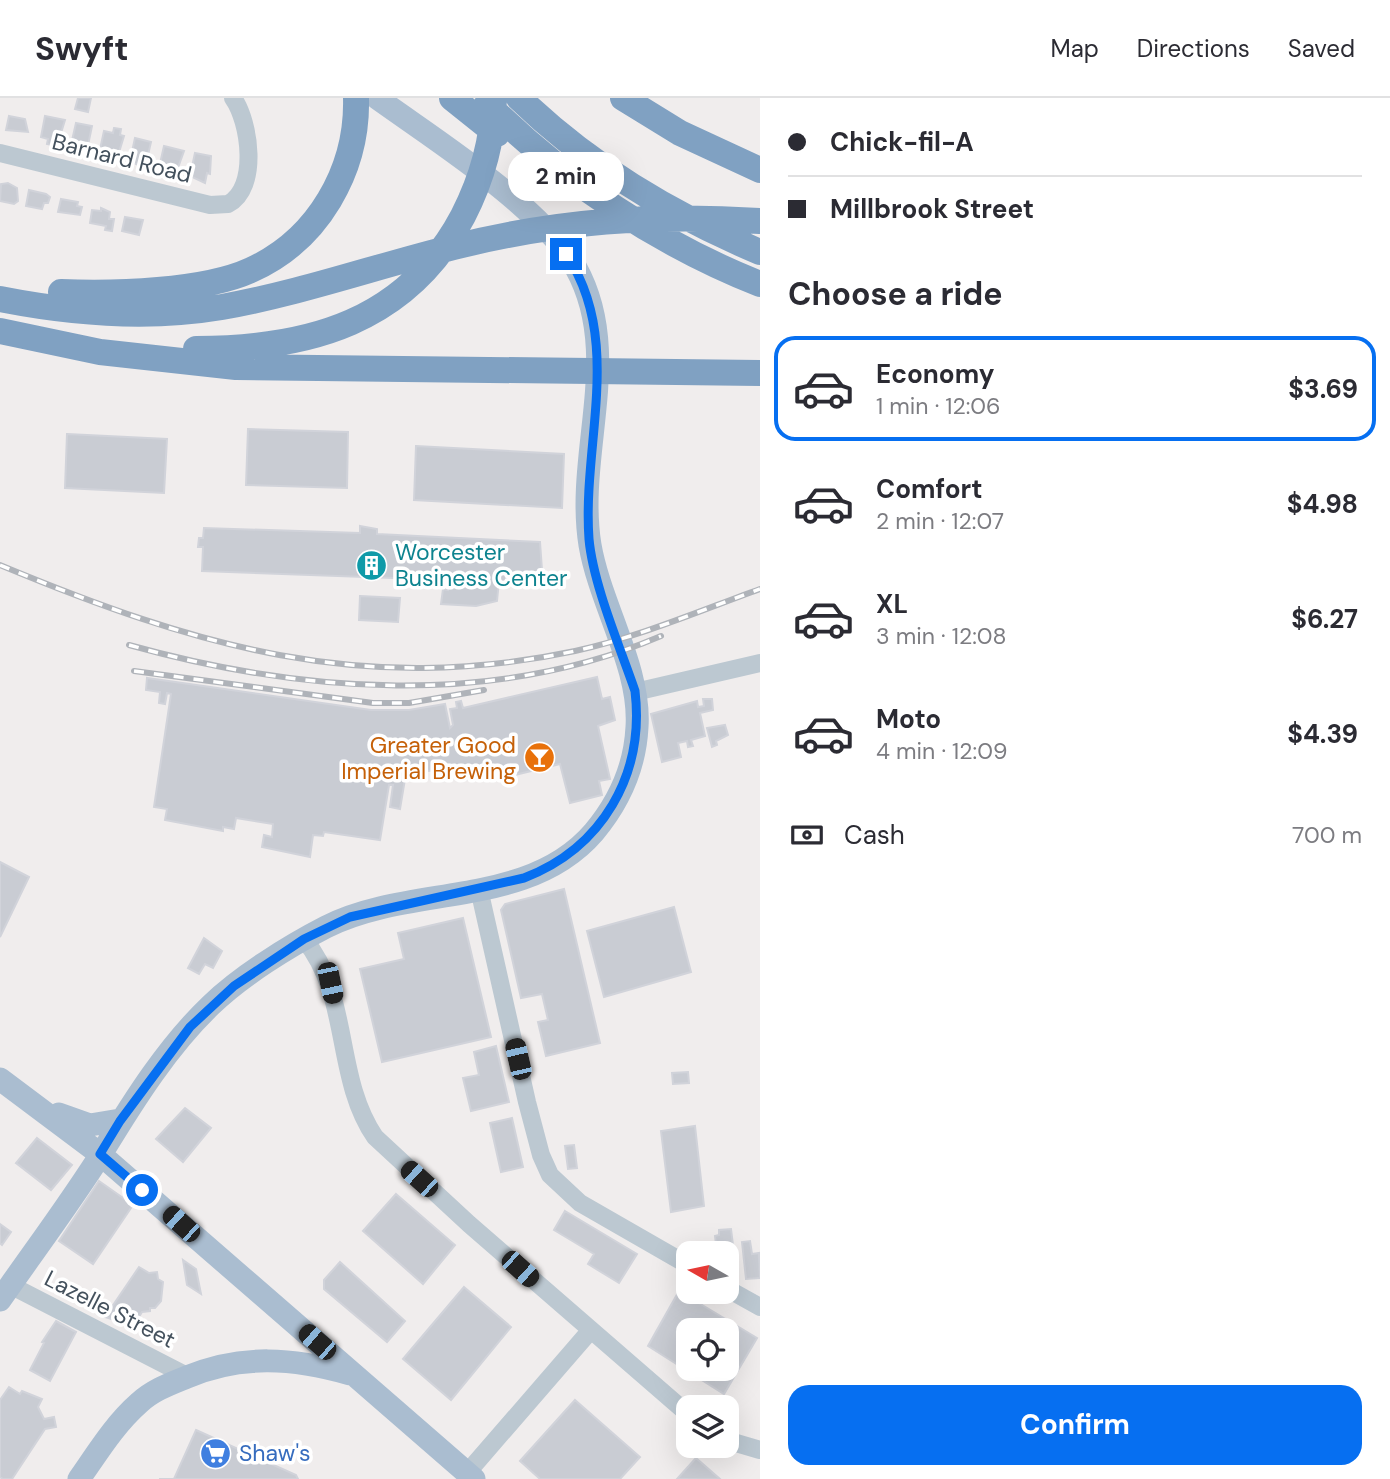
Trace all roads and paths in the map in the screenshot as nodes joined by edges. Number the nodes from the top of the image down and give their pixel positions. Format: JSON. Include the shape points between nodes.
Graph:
{"nodes":[{"id":1,"x":233,"y":98,"type":"edge"},
{"id":2,"x":356,"y":98,"type":"edge"},
{"id":3,"x":377,"y":98,"type":"edge"},
{"id":4,"x":452,"y":98,"type":"edge"},
{"id":5,"x":481,"y":98,"type":"edge"},
{"id":6,"x":494,"y":98,"type":"edge"},
{"id":7,"x":519,"y":98,"type":"edge"},
{"id":8,"x":623,"y":98,"type":"edge"},
{"id":9,"x":0,"y":153,"type":"edge"},
{"id":10,"x":760,"y":170,"type":"edge"},
{"id":11,"x":628,"y":216,"type":"junction"},
{"id":12,"x":760,"y":221,"type":"edge"},
{"id":13,"x":760,"y":252,"type":"edge"},
{"id":14,"x":760,"y":284,"type":"edge"},
{"id":15,"x":0,"y":286,"type":"edge"},
{"id":16,"x":0,"y":299,"type":"edge"},
{"id":17,"x":0,"y":331,"type":"edge"},
{"id":18,"x":72,"y":347,"type":"junction"},
{"id":19,"x":760,"y":373,"type":"edge"},
{"id":20,"x":760,"y":663,"type":"edge"},
{"id":21,"x":635,"y":691,"type":"junction"},
{"id":22,"x":479,"y":889,"type":"junction"},
{"id":23,"x":304,"y":939,"type":"junction"},
{"id":24,"x":0,"y":1079,"type":"edge"},
{"id":25,"x":36,"y":1104,"type":"junction"},
{"id":26,"x":120,"y":1121,"type":"junction"},
{"id":27,"x":100,"y":1154,"type":"junction"},
{"id":28,"x":676,"y":1258,"type":"edge"},
{"id":29,"x":5,"y":1293,"type":"edge"},
{"id":30,"x":739,"y":1295,"type":"edge"},
{"id":31,"x":760,"y":1307,"type":"edge"},
{"id":32,"x":590,"y":1331,"type":"junction"},
{"id":33,"x":356,"y":1376,"type":"junction"},
{"id":34,"x":187,"y":1377,"type":"junction"},
{"id":35,"x":676,"y":1405,"type":"edge"},
{"id":36,"x":739,"y":1444,"type":"edge"},
{"id":37,"x":760,"y":1450,"type":"edge"},
{"id":38,"x":470,"y":1476,"type":"edge"},
{"id":39,"x":79,"y":1479,"type":"edge"}],
"edges":[{"from":1,"to":9,"type":"street","name":"Barnard Road","via":[[243,119],[248,157],[243,189],[232,202],[219,206]]},
{"from":2,"to":15,"type":"highway","via":[[351,150],[341,180],[317,219],[281,253],[250,271],[211,282],[122,292],[49,292]]},
{"from":3,"to":21,"type":"main road","via":[[507,195],[556,241],[590,300],[597,343],[589,527],[596,573]]},
{"from":4,"to":11,"type":"highway","via":[[570,191],[599,209]]},
{"from":5,"to":11,"type":"highway","via":[[546,157]]},
{"from":6,"to":18,"type":"highway","via":[[488,152],[469,204],[447,245],[389,303],[347,325],[252,347]]},
{"from":7,"to":13,"type":"highway","via":[[568,141],[641,192]]},
{"from":8,"to":10,"type":"highway","via":[[680,133]]},
{"from":11,"to":14,"type":"highway","via":[[677,247]]},
{"from":12,"to":16,"type":"highway","via":[[681,216],[604,221],[467,244],[280,295],[197,309],[94,311]]},
{"from":17,"to":18,"type":"highway"},
{"from":18,"to":19,"type":"highway","via":[[162,361],[254,368]]},
{"from":20,"to":21,"type":"street"},
{"from":21,"to":22,"type":"main road","via":[[632,762],[617,798],[596,829],[548,868]]},
{"from":22,"to":23,"type":"main road","via":[[350,917]]},
{"from":22,"to":28,"type":"street","via":[[528,1105],[550,1175],[580,1203]]},
{"from":23,"to":26,"type":"main road","via":[[211,1005]]},
{"from":23,"to":32,"type":"street","via":[[330,983],[354,1089],[375,1137]]},
{"from":24,"to":25,"type":"main road"},
{"from":25,"to":26,"type":"main road","via":[[90,1125]]},
{"from":25,"to":27,"type":"main road"},
{"from":26,"to":27,"type":"main road"},
{"from":27,"to":29,"type":"main road"},
{"from":27,"to":33,"type":"main road"},
{"from":29,"to":34,"type":"street","name":"Lazelle Street"},
{"from":30,"to":31,"type":"street"},
{"from":32,"to":35,"type":"street"},
{"from":32,"to":38,"type":"street"},
{"from":33,"to":34,"type":"main road","via":[[310,1364],[253,1359]]},
{"from":33,"to":38,"type":"main road"},
{"from":34,"to":39,"type":"main road","via":[[150,1394],[133,1409]]},
{"from":36,"to":37,"type":"street"}]}
